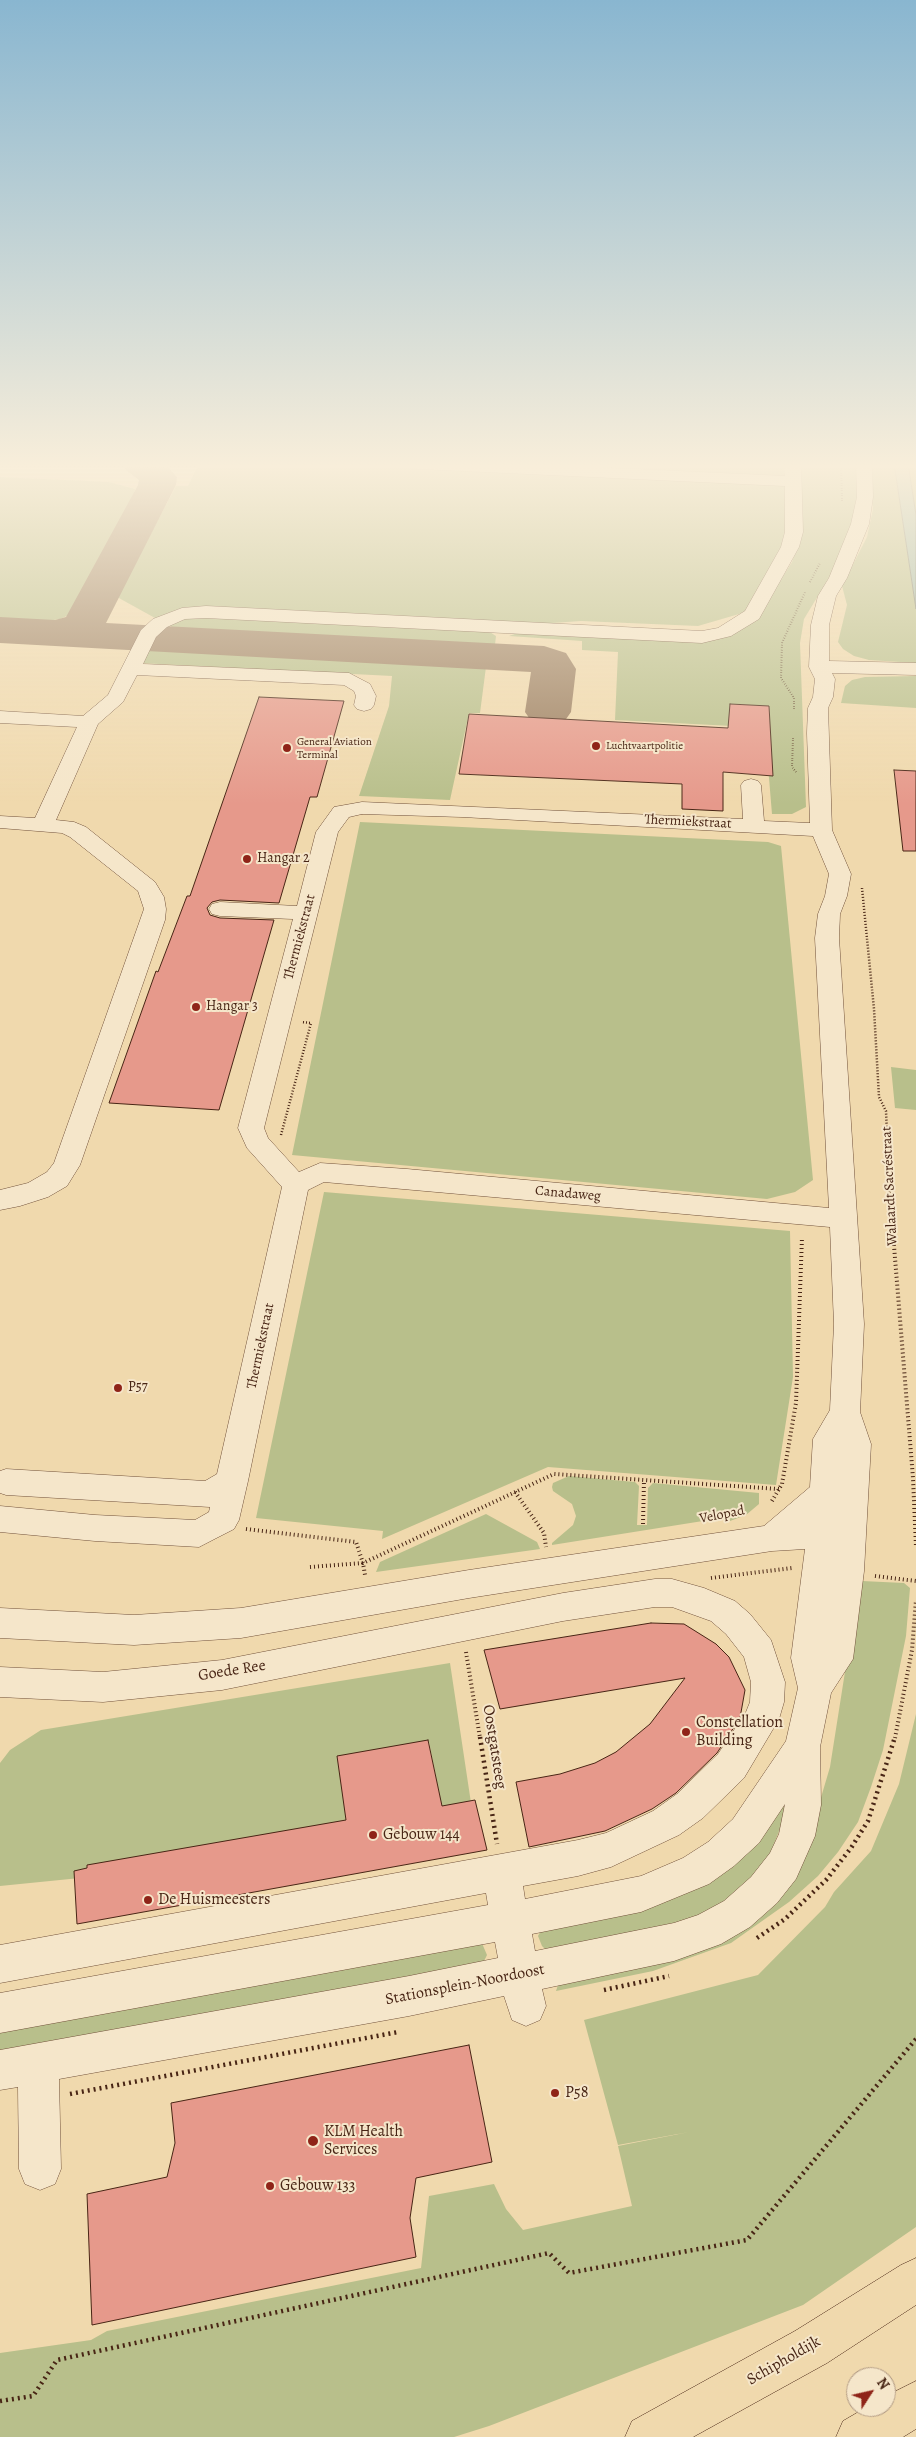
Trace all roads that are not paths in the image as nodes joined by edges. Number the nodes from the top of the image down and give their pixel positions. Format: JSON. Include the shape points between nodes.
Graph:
{"nodes":[{"id":1,"x":773,"y":577,"type":"edge"},
{"id":2,"x":839,"y":577,"type":"edge"},
{"id":3,"x":819,"y":663,"type":"junction"},
{"id":4,"x":131,"y":669,"type":"junction"},
{"id":5,"x":916,"y":669,"type":"edge"},
{"id":6,"x":364,"y":704,"type":"dead end"},
{"id":7,"x":0,"y":717,"type":"edge"},
{"id":8,"x":88,"y":722,"type":"junction"},
{"id":9,"x":751,"y":785,"type":"dead end"},
{"id":10,"x":0,"y":822,"type":"edge"},
{"id":11,"x":43,"y":825,"type":"junction"},
{"id":12,"x":754,"y":825,"type":"junction"},
{"id":13,"x":822,"y":830,"type":"junction"},
{"id":14,"x":220,"y":909,"type":"dead end"},
{"id":15,"x":306,"y":913,"type":"junction"},
{"id":16,"x":296,"y":1185,"type":"junction"},
{"id":17,"x":0,"y":1200,"type":"edge"},
{"id":18,"x":843,"y":1218,"type":"junction"},
{"id":19,"x":845,"y":1412,"type":"junction"},
{"id":20,"x":232,"y":1481,"type":"junction"},
{"id":21,"x":6,"y":1482,"type":"dead end"},
{"id":22,"x":825,"y":1493,"type":"junction"},
{"id":23,"x":0,"y":1519,"type":"edge"},
{"id":24,"x":770,"y":1523,"type":"junction"},
{"id":25,"x":837,"y":1526,"type":"junction"},
{"id":26,"x":0,"y":1623,"type":"edge"},
{"id":27,"x":0,"y":1682,"type":"edge"},
{"id":28,"x":802,"y":1747,"type":"junction"},
{"id":29,"x":501,"y":1872,"type":"junction"},
{"id":30,"x":511,"y":1920,"type":"junction"},
{"id":31,"x":0,"y":1964,"type":"edge"},
{"id":32,"x":523,"y":1990,"type":"junction"},
{"id":33,"x":0,"y":2013,"type":"edge"},
{"id":34,"x":38,"y":2063,"type":"junction"},
{"id":35,"x":0,"y":2070,"type":"edge"},
{"id":36,"x":40,"y":2169,"type":"dead end"},
{"id":37,"x":916,"y":2280,"type":"edge"},
{"id":38,"x":916,"y":2404,"type":"edge"},
{"id":39,"x":648,"y":2437,"type":"edge"},
{"id":40,"x":859,"y":2437,"type":"edge"}],
"edges":[{"from":1,"to":4,"type":"street","via":[[752,615],[733,628],[714,635],[206,612],[182,614],[152,628]]},
{"from":2,"to":3,"type":"street","via":[[827,596],[820,625]]},
{"from":3,"to":5,"type":"street","via":[[859,669],[876,666]]},
{"from":3,"to":13,"type":"street","via":[[825,680],[818,708],[817,775]]},
{"from":4,"to":6,"type":"street","via":[[349,679],[363,688]]},
{"from":4,"to":8,"type":"street","via":[[116,698]]},
{"from":7,"to":8,"type":"street"},
{"from":8,"to":11,"type":"street"},
{"from":9,"to":12,"type":"street"},
{"from":10,"to":11,"type":"street"},
{"from":11,"to":17,"type":"street","via":[[78,832],[147,887],[155,909],[67,1165],[57,1179],[38,1190]]},
{"from":12,"to":13,"type":"street","name":"Thermiekstraat"},
{"from":12,"to":15,"type":"street","name":"Thermiekstraat","via":[[362,808],[342,812],[327,832]]},
{"from":13,"to":18,"type":"street","via":[[840,874],[829,914],[827,938]]},
{"from":14,"to":15,"type":"street"},
{"from":15,"to":16,"type":"street","name":"Thermiekstraat","via":[[251,1128],[256,1142]]},
{"from":16,"to":18,"type":"street","name":"Canadaweg","via":[[320,1172]]},
{"from":16,"to":20,"type":"street","name":"Thermiekstraat"},
{"from":18,"to":19,"type":"street","via":[[849,1324]]},
{"from":19,"to":22,"type":"street","via":[[828,1439]]},
{"from":19,"to":25,"type":"street","via":[[856,1444]]},
{"from":20,"to":21,"type":"street","via":[[209,1494]]},
{"from":20,"to":23,"type":"street","name":"Thermiekstraat","via":[[234,1520],[199,1534]]},
{"from":22,"to":24,"type":"street"},
{"from":22,"to":25,"type":"street"},
{"from":24,"to":25,"type":"street","via":[[796,1537]]},
{"from":24,"to":26,"type":"street","via":[[469,1584],[241,1623],[134,1630]]},
{"from":25,"to":28,"type":"street","name":"Stationsplein-Noordoost","via":[[808,1658],[815,1688]]},
{"from":27,"to":29,"type":"street","name":"Goede Ree","via":[[104,1686],[222,1675],[461,1626],[655,1593],[672,1593],[710,1605],[738,1624],[759,1651],[768,1682],[767,1702],[761,1719],[731,1766],[690,1806],[666,1823],[611,1849]]},
{"from":28,"to":30,"type":"street","name":"Stationsplein-Noordoost","via":[[746,1831],[696,1871],[641,1894]]},
{"from":28,"to":32,"type":"street","name":"Stationsplein-Noordoost","via":[[803,1805],[796,1836],[783,1866],[764,1890],[737,1914],[674,1942],[561,1967]]},
{"from":29,"to":30,"type":"street"},
{"from":29,"to":31,"type":"street"},
{"from":30,"to":32,"type":"street"},
{"from":30,"to":33,"type":"street","name":"Stationsplein-Noordoost"},
{"from":32,"to":34,"type":"street","name":"Stationsplein-Noordoost","via":[[384,2001]]},
{"from":34,"to":35,"type":"street","name":"Stationsplein-Noordoost"},
{"from":34,"to":36,"type":"street"},
{"from":37,"to":39,"type":"main road","name":"Schipholdijk","via":[[811,2347]]},
{"from":38,"to":40,"type":"main road"}]}
